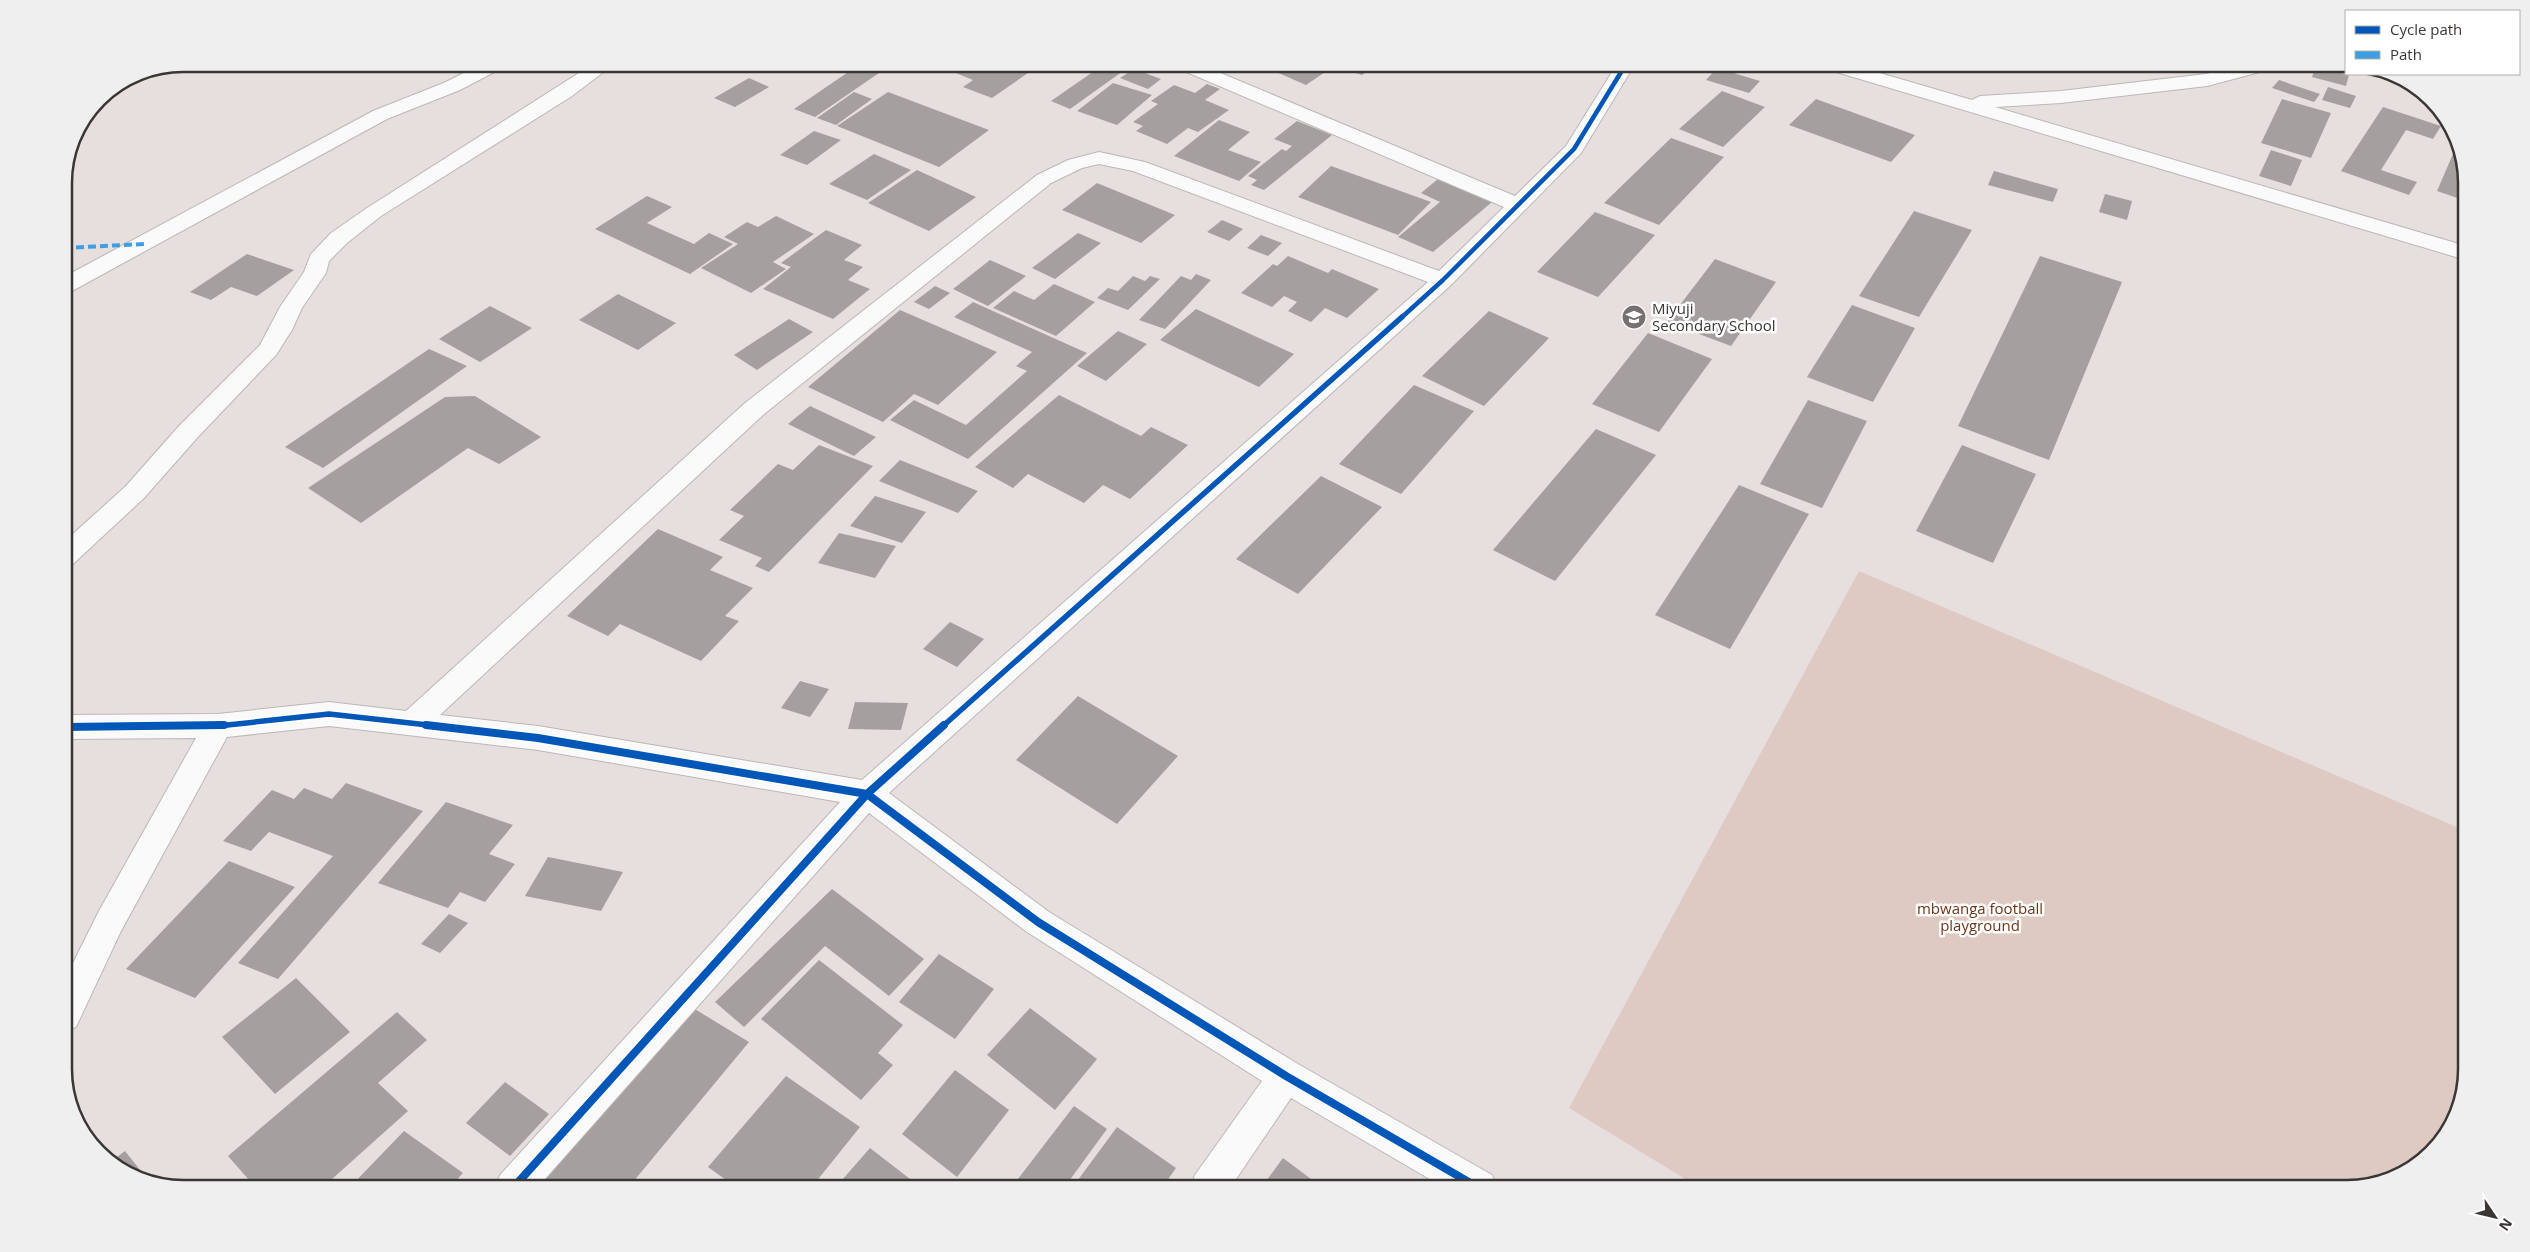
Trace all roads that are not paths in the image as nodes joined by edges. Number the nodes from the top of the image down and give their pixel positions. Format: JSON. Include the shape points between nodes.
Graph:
{"nodes":[{"id":1,"x":480,"y":72,"type":"edge"},
{"id":2,"x":594,"y":72,"type":"edge"},
{"id":3,"x":1203,"y":72,"type":"edge"},
{"id":4,"x":1621,"y":72,"type":"edge"},
{"id":5,"x":1857,"y":72,"type":"edge"},
{"id":6,"x":2203,"y":72,"type":"edge"},
{"id":7,"x":1961,"y":103,"type":"junction"},
{"id":8,"x":1518,"y":205,"type":"junction"},
{"id":9,"x":2457,"y":251,"type":"edge"},
{"id":10,"x":1443,"y":280,"type":"junction"},
{"id":11,"x":73,"y":281,"type":"edge"},
{"id":12,"x":73,"y":549,"type":"edge"},
{"id":13,"x":411,"y":724,"type":"junction"},
{"id":14,"x":218,"y":726,"type":"junction"},
{"id":15,"x":73,"y":727,"type":"edge"},
{"id":16,"x":867,"y":794,"type":"junction"},
{"id":17,"x":73,"y":997,"type":"edge"},
{"id":18,"x":1286,"y":1076,"type":"junction"},
{"id":19,"x":520,"y":1180,"type":"edge"},
{"id":20,"x":1214,"y":1180,"type":"edge"},
{"id":21,"x":1465,"y":1180,"type":"edge"}],
"edges":[{"from":1,"to":11,"type":"street","via":[[380,115]]},
{"from":2,"to":12,"type":"street","via":[[374,212],[339,238],[319,259],[315,273],[291,307],[268,350],[135,492]]},
{"from":3,"to":8,"type":"street"},
{"from":4,"to":8,"type":"street","via":[[1574,149]]},
{"from":5,"to":7,"type":"street"},
{"from":6,"to":7,"type":"street","via":[[2060,97]]},
{"from":7,"to":9,"type":"street"},
{"from":8,"to":10,"type":"street"},
{"from":10,"to":13,"type":"street","via":[[1138,166],[1099,158],[1075,164],[1044,179],[754,410]]},
{"from":10,"to":16,"type":"street"},
{"from":13,"to":14,"type":"street","via":[[329,714]]},
{"from":13,"to":16,"type":"street","via":[[538,738]]},
{"from":14,"to":15,"type":"street"},
{"from":14,"to":17,"type":"street","via":[[110,921]]},
{"from":16,"to":18,"type":"street","via":[[1038,922]]},
{"from":16,"to":19,"type":"street"},
{"from":18,"to":20,"type":"street"},
{"from":18,"to":21,"type":"street"}]}
